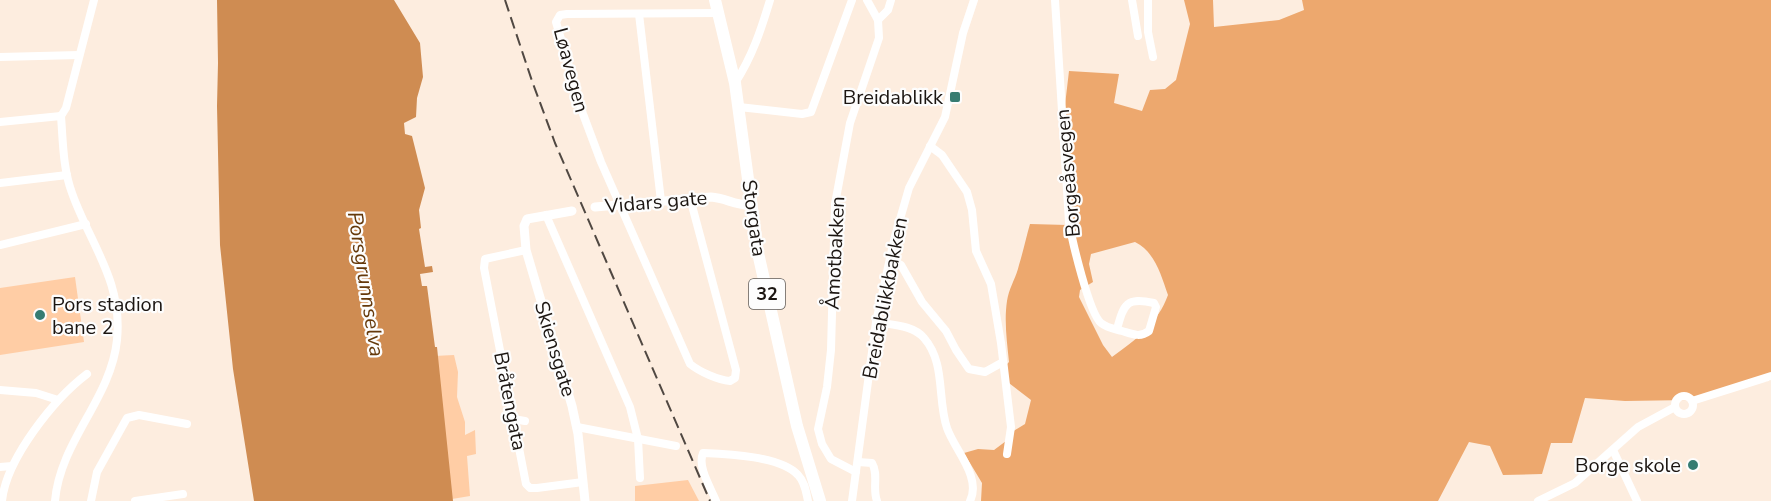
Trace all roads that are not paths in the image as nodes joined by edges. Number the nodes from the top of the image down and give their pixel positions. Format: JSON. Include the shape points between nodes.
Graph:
{"nodes":[{"id":1,"x":93,"y":0,"type":"edge"},
{"id":2,"x":770,"y":0,"type":"edge"},
{"id":3,"x":852,"y":0,"type":"edge"},
{"id":4,"x":867,"y":0,"type":"edge"},
{"id":5,"x":891,"y":0,"type":"edge"},
{"id":6,"x":974,"y":0,"type":"edge"},
{"id":7,"x":1055,"y":0,"type":"edge"},
{"id":8,"x":1132,"y":0,"type":"edge"},
{"id":9,"x":1148,"y":0,"type":"edge"},
{"id":10,"x":716,"y":5,"type":"edge"},
{"id":11,"x":639,"y":14,"type":"junction"},
{"id":12,"x":878,"y":20,"type":"junction"},
{"id":13,"x":1138,"y":36,"type":"dead end"},
{"id":14,"x":79,"y":55,"type":"junction"},
{"id":15,"x":0,"y":57,"type":"edge"},
{"id":16,"x":1154,"y":57,"type":"dead end"},
{"id":17,"x":735,"y":83,"type":"junction"},
{"id":18,"x":739,"y":107,"type":"junction"},
{"id":19,"x":61,"y":116,"type":"junction"},
{"id":20,"x":0,"y":122,"type":"edge"},
{"id":21,"x":930,"y":146,"type":"junction"},
{"id":22,"x":66,"y":175,"type":"junction"},
{"id":23,"x":0,"y":183,"type":"edge"},
{"id":24,"x":690,"y":198,"type":"junction"},
{"id":25,"x":661,"y":201,"type":"junction"},
{"id":26,"x":619,"y":205,"type":"junction"},
{"id":27,"x":751,"y":205,"type":"junction"},
{"id":28,"x":595,"y":207,"type":"dead end"},
{"id":29,"x":572,"y":211,"type":"dead end"},
{"id":30,"x":546,"y":215,"type":"junction"},
{"id":31,"x":86,"y":224,"type":"junction"},
{"id":32,"x":0,"y":245,"type":"edge"},
{"id":33,"x":526,"y":250,"type":"junction"},
{"id":34,"x":890,"y":260,"type":"junction"},
{"id":35,"x":876,"y":322,"type":"junction"},
{"id":36,"x":1117,"y":330,"type":"junction"},
{"id":37,"x":1003,"y":362,"type":"junction"},
{"id":38,"x":87,"y":374,"type":"dead end"},
{"id":39,"x":1771,"y":376,"type":"edge"},
{"id":40,"x":0,"y":390,"type":"edge"},
{"id":41,"x":58,"y":400,"type":"junction"},
{"id":42,"x":513,"y":419,"type":"junction"},
{"id":43,"x":525,"y":421,"type":"dead end"},
{"id":44,"x":187,"y":424,"type":"dead end"},
{"id":45,"x":577,"y":428,"type":"junction"},
{"id":46,"x":638,"y":439,"type":"junction"},
{"id":47,"x":676,"y":446,"type":"dead end"},
{"id":48,"x":1612,"y":450,"type":"junction"},
{"id":49,"x":1007,"y":454,"type":"dead end"},
{"id":50,"x":858,"y":462,"type":"junction"},
{"id":51,"x":12,"y":466,"type":"junction"},
{"id":52,"x":0,"y":467,"type":"edge"},
{"id":53,"x":856,"y":472,"type":"junction"},
{"id":54,"x":640,"y":478,"type":"dead end"},
{"id":55,"x":584,"y":482,"type":"junction"},
{"id":56,"x":183,"y":494,"type":"dead end"},
{"id":57,"x":157,"y":499,"type":"edge"},
{"id":58,"x":971,"y":499,"type":"edge"},
{"id":59,"x":2,"y":501,"type":"edge"},
{"id":60,"x":55,"y":501,"type":"edge"},
{"id":61,"x":91,"y":501,"type":"edge"},
{"id":62,"x":135,"y":501,"type":"edge"},
{"id":63,"x":585,"y":501,"type":"edge"},
{"id":64,"x":717,"y":501,"type":"edge"},
{"id":65,"x":808,"y":501,"type":"edge"},
{"id":66,"x":820,"y":501,"type":"edge"},
{"id":67,"x":852,"y":501,"type":"edge"},
{"id":68,"x":877,"y":501,"type":"edge"},
{"id":69,"x":1538,"y":501,"type":"edge"},
{"id":70,"x":1637,"y":501,"type":"edge"}],
"edges":[{"from":1,"to":14,"type":"street"},
{"from":2,"to":17,"type":"street","via":[[749,61]]},
{"from":3,"to":18,"type":"street","via":[[811,112]]},
{"from":4,"to":12,"type":"street"},
{"from":5,"to":12,"type":"street"},
{"from":6,"to":21,"type":"street","name":"Breidablikkbakken","via":[[947,109]]},
{"from":7,"to":36,"type":"street","name":"Borgeåsvegen","via":[[1072,237],[1096,318]]},
{"from":8,"to":13,"type":"street"},
{"from":9,"to":16,"type":"street","via":[[1148,32]]},
{"from":10,"to":11,"type":"street","name":"Løavegen"},
{"from":10,"to":17,"type":"main road","name":"Storgata","number":"32"},
{"from":11,"to":25,"type":"street"},
{"from":11,"to":26,"type":"street","name":"Løavegen","via":[[567,14],[560,15],[556,22],[583,114]]},
{"from":12,"to":53,"type":"street","name":"Åmotbakken","via":[[877,49],[850,123],[835,204],[831,350],[818,429],[831,459]]},
{"from":14,"to":15,"type":"street"},
{"from":14,"to":19,"type":"street"},
{"from":17,"to":18,"type":"main road","name":"Storgata","number":"32"},
{"from":18,"to":27,"type":"main road","name":"Storgata","number":"32"},
{"from":19,"to":20,"type":"street"},
{"from":19,"to":22,"type":"street"},
{"from":21,"to":34,"type":"street","name":"Breidablikkbakken","via":[[907,194]]},
{"from":21,"to":37,"type":"street","via":[[942,155],[967,192],[976,251],[993,293]]},
{"from":22,"to":23,"type":"street"},
{"from":22,"to":31,"type":"street"},
{"from":24,"to":25,"type":"street","name":"Vidars gate"},
{"from":24,"to":26,"type":"street","via":[[736,370],[735,378],[727,382],[690,364]]},
{"from":24,"to":27,"type":"street","name":"Vidars gate","via":[[711,196]]},
{"from":25,"to":26,"type":"street","name":"Vidars gate"},
{"from":26,"to":28,"type":"street","name":"Vidars gate"},
{"from":27,"to":66,"type":"main road","name":"Storgata","number":"32","via":[[786,382]]},
{"from":29,"to":30,"type":"street"},
{"from":30,"to":33,"type":"street","name":"Skiensgate","via":[[524,223]]},
{"from":30,"to":46,"type":"street","via":[[625,393]]},
{"from":31,"to":32,"type":"street"},
{"from":31,"to":60,"type":"street","via":[[110,278],[117,307],[117,339],[106,381],[66,456]]},
{"from":33,"to":42,"type":"street","name":"Bråtengata","via":[[485,259],[484,268]]},
{"from":33,"to":45,"type":"street","name":"Skiensgate"},
{"from":34,"to":35,"type":"street","name":"Breidablikkbakken"},
{"from":34,"to":37,"type":"street","via":[[901,265],[969,369],[985,372]]},
{"from":35,"to":50,"type":"street","name":"Breidablikkbakken"},
{"from":35,"to":58,"type":"street","via":[[913,330],[928,343],[939,371],[947,430],[967,465]]},
{"from":36,"to":36,"type":"street","via":[[1144,334],[1152,324],[1154,303],[1130,302]]},
{"from":37,"to":49,"type":"street","via":[[1011,427]]},
{"from":38,"to":41,"type":"street"},
{"from":39,"to":48,"type":"street","via":[[1692,400],[1689,412],[1681,413],[1675,407],[1638,427]]},
{"from":40,"to":41,"type":"street","via":[[36,393]]},
{"from":41,"to":51,"type":"street"},
{"from":42,"to":43,"type":"street"},
{"from":42,"to":55,"type":"street","name":"Bråtengata","via":[[530,488]]},
{"from":44,"to":61,"type":"street","via":[[140,415],[127,418],[97,472]]},
{"from":45,"to":46,"type":"street"},
{"from":45,"to":55,"type":"street","name":"Skiensgate"},
{"from":46,"to":47,"type":"street"},
{"from":46,"to":54,"type":"street"},
{"from":48,"to":69,"type":"street","via":[[1575,483]]},
{"from":48,"to":70,"type":"street"},
{"from":50,"to":53,"type":"street","name":"Breidablikkbakken"},
{"from":50,"to":68,"type":"street","via":[[874,466]]},
{"from":51,"to":52,"type":"street"},
{"from":51,"to":59,"type":"street"},
{"from":53,"to":67,"type":"street","name":"Breidablikkbakken"},
{"from":55,"to":63,"type":"street","name":"Skiensgate"},
{"from":56,"to":57,"type":"street"},
{"from":57,"to":62,"type":"street"},
{"from":64,"to":65,"type":"street","via":[[703,469],[703,453],[755,458],[795,472],[803,482]]}]}
